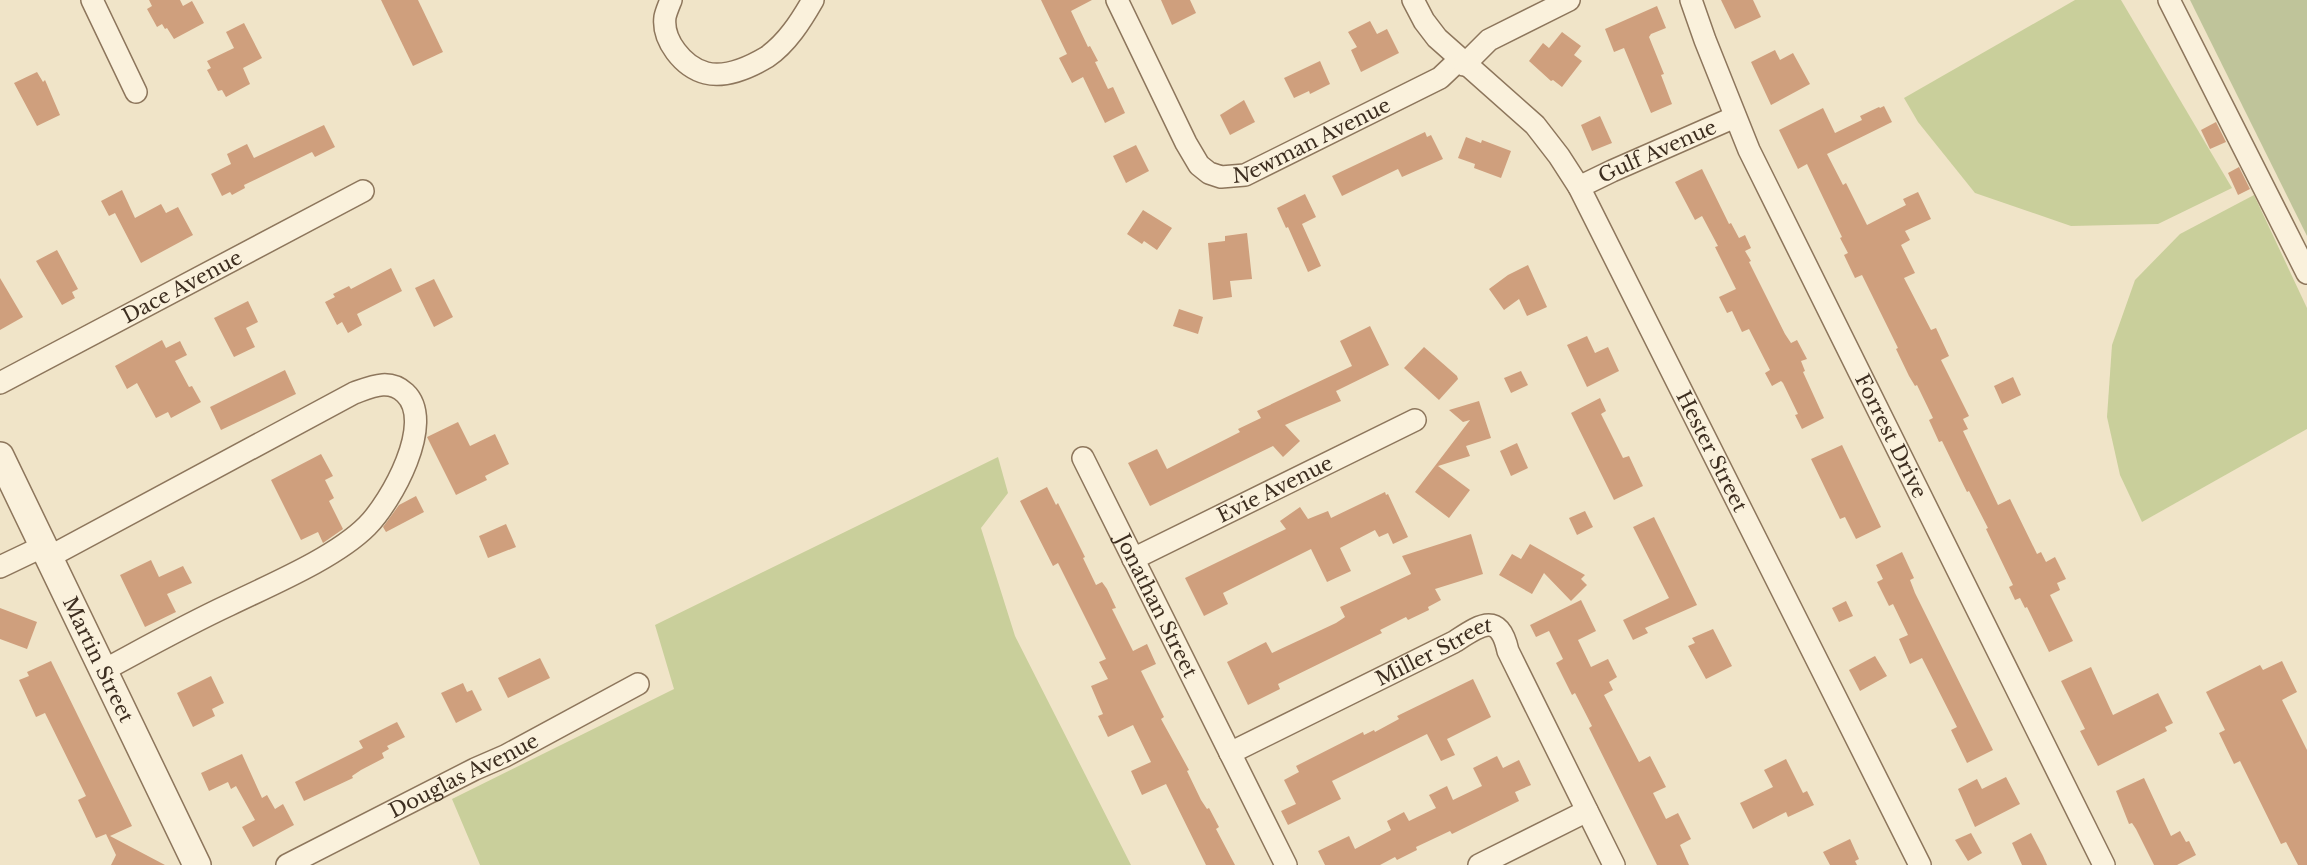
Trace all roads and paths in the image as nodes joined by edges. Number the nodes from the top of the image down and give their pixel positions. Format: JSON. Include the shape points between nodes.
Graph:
{"nodes":[{"id":1,"x":92,"y":0,"type":"edge"},
{"id":2,"x":671,"y":0,"type":"edge"},
{"id":3,"x":813,"y":0,"type":"edge"},
{"id":4,"x":1117,"y":0,"type":"edge"},
{"id":5,"x":1413,"y":0,"type":"edge"},
{"id":6,"x":1569,"y":0,"type":"edge"},
{"id":7,"x":1691,"y":0,"type":"edge"},
{"id":8,"x":2169,"y":0,"type":"edge"},
{"id":9,"x":1462,"y":62,"type":"junction"},
{"id":10,"x":136,"y":92,"type":"dead end"},
{"id":11,"x":1735,"y":117,"type":"junction"},
{"id":12,"x":1579,"y":188,"type":"junction"},
{"id":13,"x":363,"y":191,"type":"dead end"},
{"id":14,"x":2307,"y":273,"type":"edge"},
{"id":15,"x":0,"y":383,"type":"edge"},
{"id":16,"x":1415,"y":420,"type":"dead end"},
{"id":17,"x":0,"y":456,"type":"edge"},
{"id":18,"x":1083,"y":458,"type":"dead end"},
{"id":19,"x":46,"y":552,"type":"junction"},
{"id":20,"x":1133,"y":560,"type":"junction"},
{"id":21,"x":0,"y":567,"type":"edge"},
{"id":22,"x":104,"y":670,"type":"junction"},
{"id":23,"x":638,"y":684,"type":"dead end"},
{"id":24,"x":1230,"y":753,"type":"junction"},
{"id":25,"x":1587,"y":811,"type":"junction"},
{"id":26,"x":197,"y":865,"type":"edge"},
{"id":27,"x":287,"y":865,"type":"edge"},
{"id":28,"x":1286,"y":865,"type":"edge"},
{"id":29,"x":1479,"y":865,"type":"edge"},
{"id":30,"x":1614,"y":865,"type":"edge"},
{"id":31,"x":1920,"y":865,"type":"edge"},
{"id":32,"x":2104,"y":865,"type":"edge"}],
"edges":[{"from":1,"to":10,"type":"street"},
{"from":2,"to":3,"type":"street","via":[[665,18],[666,35],[676,52],[706,73],[727,73],[768,56],[801,21]]},
{"from":4,"to":9,"type":"street","name":"Newman Avenue","via":[[1186,143],[1199,165],[1221,177],[1235,177],[1275,162],[1440,78]]},
{"from":5,"to":9,"type":"street","name":"Hester Street","via":[[1437,38]]},
{"from":6,"to":9,"type":"street","name":"Newman Avenue","via":[[1489,40]]},
{"from":7,"to":11,"type":"street","name":"Forrest Drive"},
{"from":8,"to":14,"type":"street"},
{"from":9,"to":12,"type":"street","name":"Hester Street","via":[[1534,125]]},
{"from":11,"to":12,"type":"street","name":"Gulf Avenue"},
{"from":11,"to":32,"type":"street","name":"Forrest Drive"},
{"from":12,"to":31,"type":"street","name":"Hester Street"},
{"from":13,"to":15,"type":"street","name":"Dace Avenue"},
{"from":16,"to":20,"type":"street","name":"Evie Avenue"},
{"from":17,"to":19,"type":"street","name":"Martin Street"},
{"from":18,"to":20,"type":"street","name":"Jonathan Street"},
{"from":19,"to":21,"type":"street"},
{"from":19,"to":22,"type":"street","name":"Martin Street"},
{"from":19,"to":22,"type":"street","via":[[354,393],[389,384],[411,399],[416,424],[413,440],[386,504],[366,527],[339,548]]},
{"from":20,"to":24,"type":"street","name":"Jonathan Street"},
{"from":22,"to":26,"type":"street","name":"Martin Street"},
{"from":23,"to":27,"type":"street","name":"Douglas Avenue","via":[[505,756]]},
{"from":24,"to":25,"type":"street","name":"Miller Street","via":[[1479,627],[1492,624],[1505,639]]},
{"from":24,"to":28,"type":"street","name":"Jonathan Street"},
{"from":25,"to":29,"type":"street"},
{"from":25,"to":30,"type":"street","name":"Miller Street"}]}
